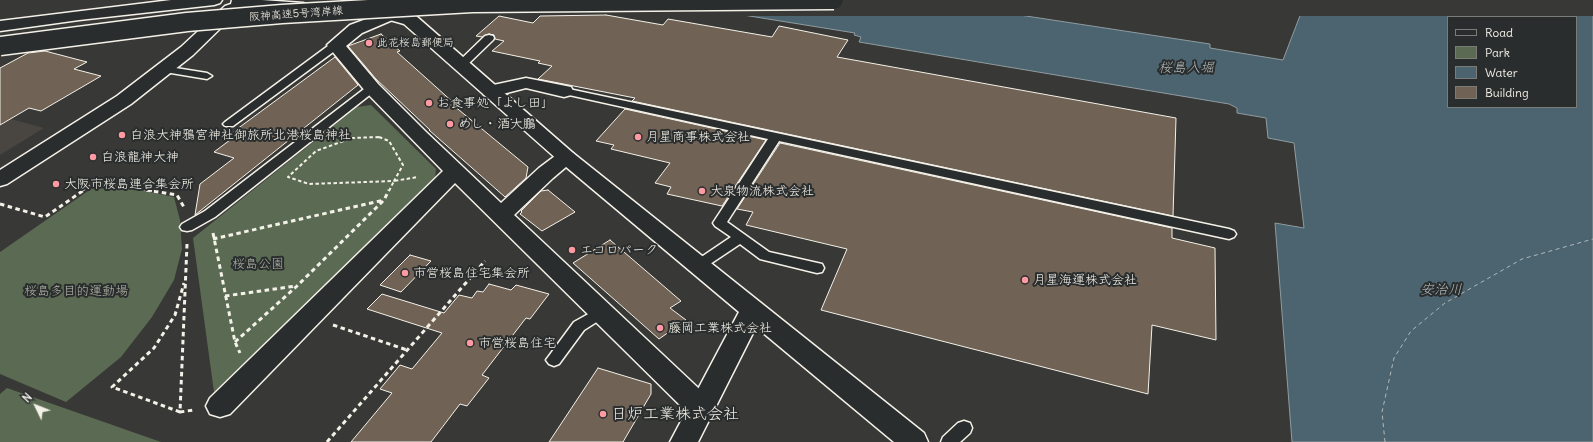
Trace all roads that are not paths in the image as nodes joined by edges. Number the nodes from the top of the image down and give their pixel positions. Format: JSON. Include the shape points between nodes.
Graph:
{"nodes":[{"id":1,"x":214,"y":0,"type":"edge"},
{"id":2,"x":412,"y":0,"type":"edge"},
{"id":3,"x":834,"y":0,"type":"edge"},
{"id":4,"x":240,"y":1,"type":"edge"},
{"id":5,"x":391,"y":15,"type":"junction"},
{"id":6,"x":0,"y":26,"type":"edge"},
{"id":7,"x":489,"y":38,"type":"dead end"},
{"id":8,"x":336,"y":45,"type":"junction"},
{"id":9,"x":0,"y":46,"type":"edge"},
{"id":10,"x":461,"y":65,"type":"junction"},
{"id":11,"x":163,"y":69,"type":"junction"},
{"id":12,"x":207,"y":76,"type":"dead end"},
{"id":13,"x":372,"y":88,"type":"junction"},
{"id":14,"x":491,"y":91,"type":"junction"},
{"id":15,"x":564,"y":91,"type":"joint"},
{"id":16,"x":229,"y":124,"type":"dead end"},
{"id":17,"x":776,"y":136,"type":"junction"},
{"id":18,"x":566,"y":157,"type":"junction"},
{"id":19,"x":455,"y":171,"type":"junction"},
{"id":20,"x":0,"y":179,"type":"edge"},
{"id":21,"x":501,"y":215,"type":"junction"},
{"id":22,"x":187,"y":227,"type":"road end"},
{"id":23,"x":1229,"y":234,"type":"dead end"},
{"id":24,"x":740,"y":237,"type":"junction"},
{"id":25,"x":699,"y":265,"type":"junction"},
{"id":26,"x":817,"y":268,"type":"dead end"},
{"id":27,"x":752,"y":310,"type":"junction"},
{"id":28,"x":601,"y":312,"type":"junction"},
{"id":29,"x":554,"y":360,"type":"dead end"},
{"id":30,"x":220,"y":406,"type":"road end"},
{"id":31,"x":701,"y":408,"type":"junction"},
{"id":32,"x":964,"y":428,"type":"dead end"},
{"id":33,"x":684,"y":442,"type":"edge"},
{"id":34,"x":914,"y":442,"type":"edge"},
{"id":35,"x":949,"y":442,"type":"edge"}],
"edges":[{"from":1,"to":6,"type":"main road"},
{"from":2,"to":5,"type":"main road"},
{"from":3,"to":9,"type":"main road","name":"阪神高速5号湾岸線","bridge":true,"via":[[456,4],[187,22]]},
{"from":4,"to":5,"type":"main road"},
{"from":4,"to":11,"type":"main road","via":[[187,51]]},
{"from":5,"to":8,"type":"main road","via":[[356,29]]},
{"from":5,"to":10,"type":"main road","via":[[410,20]]},
{"from":7,"to":10,"type":"lane"},
{"from":8,"to":13,"type":"main road"},
{"from":8,"to":16,"type":"lane"},
{"from":10,"to":14,"type":"main road"},
{"from":11,"to":12,"type":"lane"},
{"from":11,"to":20,"type":"main road","via":[[124,100]]},
{"from":13,"to":19,"type":"main road"},
{"from":13,"to":22,"type":"lane","via":[[210,214]]},
{"from":14,"to":15,"type":"main road","via":[[526,83]]},
{"from":14,"to":18,"type":"main road"},
{"from":15,"to":17,"type":"lane"},
{"from":17,"to":23,"type":"lane"},
{"from":17,"to":24,"type":"lane","via":[[720,222]]},
{"from":18,"to":21,"type":"main road"},
{"from":18,"to":25,"type":"main road"},
{"from":19,"to":21,"type":"main road"},
{"from":19,"to":30,"type":"main road"},
{"from":21,"to":28,"type":"main road"},
{"from":24,"to":25,"type":"lane"},
{"from":24,"to":26,"type":"lane","via":[[765,256]]},
{"from":25,"to":27,"type":"main road"},
{"from":27,"to":31,"type":"main road"},
{"from":27,"to":34,"type":"main road"},
{"from":28,"to":29,"type":"lane","via":[[579,326]]},
{"from":28,"to":31,"type":"main road"},
{"from":31,"to":33,"type":"main road"},
{"from":32,"to":35,"type":"lane"}]}
